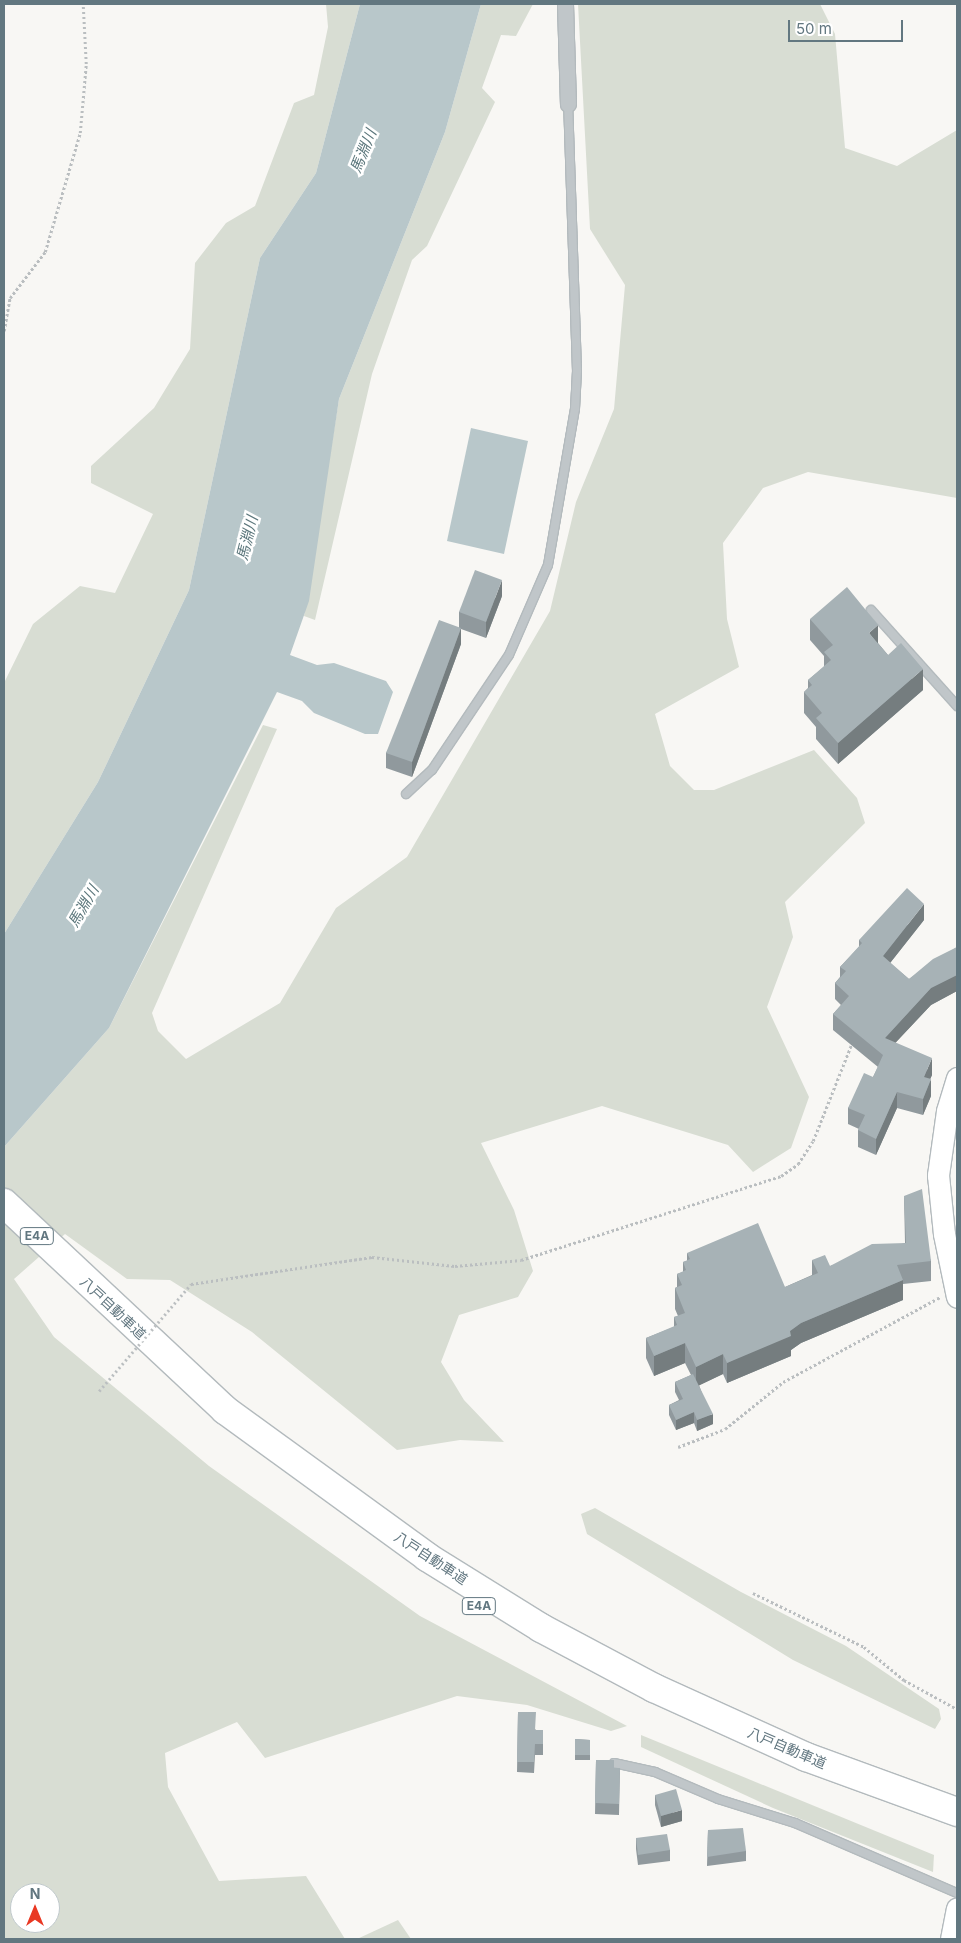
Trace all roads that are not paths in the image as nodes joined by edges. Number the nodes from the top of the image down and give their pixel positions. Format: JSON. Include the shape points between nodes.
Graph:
{"nodes":[{"id":1,"x":565,"y":4,"type":"edge"},
{"id":2,"x":568,"y":104,"type":"joint"},
{"id":3,"x":871,"y":610,"type":"dead end"},
{"id":4,"x":957,"y":706,"type":"edge"},
{"id":5,"x":406,"y":794,"type":"dead end"},
{"id":6,"x":957,"y":1078,"type":"edge"},
{"id":7,"x":4,"y":1203,"type":"edge"},
{"id":8,"x":4,"y":1222,"type":"edge"},
{"id":9,"x":68,"y":1275,"type":"junction"},
{"id":10,"x":957,"y":1295,"type":"edge"},
{"id":11,"x":614,"y":1763,"type":"edge"},
{"id":12,"x":957,"y":1812,"type":"edge"},
{"id":13,"x":957,"y":1827,"type":"edge"},
{"id":14,"x":957,"y":1894,"type":"edge"}],
"edges":[{"from":1,"to":2,"type":"street"},
{"from":2,"to":5,"type":"lane","via":[[577,371],[575,409],[548,565],[509,655],[432,770]]},
{"from":3,"to":4,"type":"lane"},
{"from":6,"to":10,"type":"main road","via":[[947,1111],[938,1175],[944,1234]]},
{"from":7,"to":9,"type":"highway","name":"八戸自動車道","number":"E4A"},
{"from":8,"to":9,"type":"highway","name":"八戸自動車道","number":"E4A"},
{"from":9,"to":12,"type":"highway","name":"八戸自動車道","number":"E4A","via":[[225,1410],[313,1478],[427,1557],[533,1623],[722,1721]]},
{"from":9,"to":13,"type":"highway","name":"八戸自動車道","number":"E4A","via":[[214,1418],[303,1488],[485,1609],[716,1733],[801,1770]]},
{"from":11,"to":14,"type":"lane","via":[[655,1772],[794,1824]]}]}
